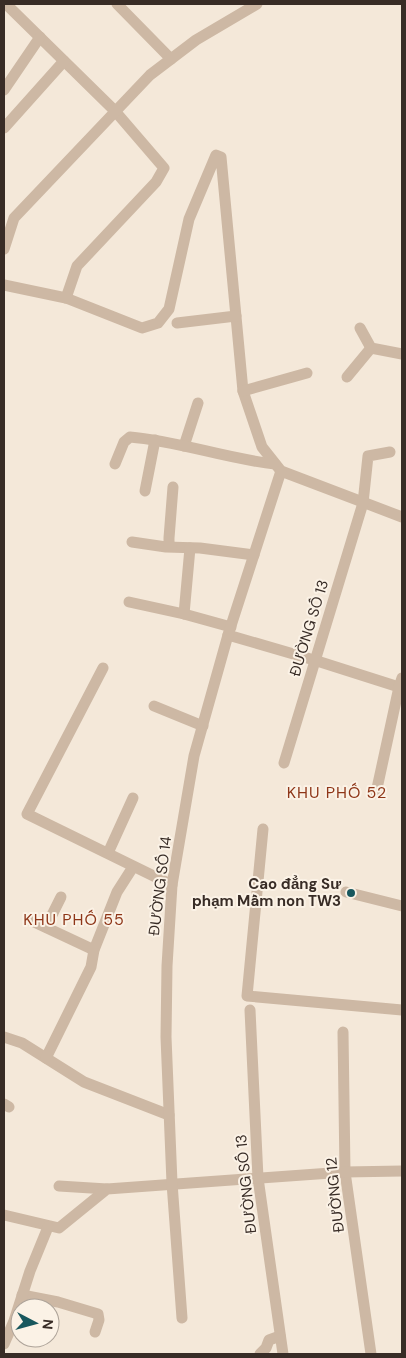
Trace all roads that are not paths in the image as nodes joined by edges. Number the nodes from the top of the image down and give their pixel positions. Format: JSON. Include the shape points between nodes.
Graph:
{"nodes":[{"id":1,"x":6,"y":4,"type":"edge"},
{"id":2,"x":117,"y":4,"type":"edge"},
{"id":3,"x":257,"y":4,"type":"edge"},
{"id":4,"x":40,"y":37,"type":"junction"},
{"id":5,"x":171,"y":59,"type":"junction"},
{"id":6,"x":64,"y":61,"type":"junction"},
{"id":7,"x":4,"y":90,"type":"edge"},
{"id":8,"x":115,"y":111,"type":"junction"},
{"id":9,"x":4,"y":128,"type":"edge"},
{"id":10,"x":9,"y":216,"type":"edge"},
{"id":11,"x":4,"y":248,"type":"edge"},
{"id":12,"x":4,"y":285,"type":"edge"},
{"id":13,"x":66,"y":298,"type":"junction"},
{"id":14,"x":236,"y":316,"type":"junction"},
{"id":15,"x":177,"y":323,"type":"dead end"},
{"id":16,"x":360,"y":328,"type":"dead end"},
{"id":17,"x":371,"y":348,"type":"junction"},
{"id":18,"x":402,"y":354,"type":"edge"},
{"id":19,"x":307,"y":373,"type":"dead end"},
{"id":20,"x":347,"y":377,"type":"dead end"},
{"id":21,"x":243,"y":391,"type":"junction"},
{"id":22,"x":198,"y":403,"type":"dead end"},
{"id":23,"x":156,"y":440,"type":"junction"},
{"id":24,"x":184,"y":446,"type":"junction"},
{"id":25,"x":390,"y":452,"type":"dead end"},
{"id":26,"x":115,"y":464,"type":"dead end"},
{"id":27,"x":278,"y":468,"type":"junction"},
{"id":28,"x":174,"y":487,"type":"dead end"},
{"id":29,"x":145,"y":491,"type":"dead end"},
{"id":30,"x":363,"y":503,"type":"junction"},
{"id":31,"x":402,"y":517,"type":"edge"},
{"id":32,"x":132,"y":542,"type":"dead end"},
{"id":33,"x":171,"y":546,"type":"junction"},
{"id":34,"x":190,"y":548,"type":"junction"},
{"id":35,"x":254,"y":555,"type":"junction"},
{"id":36,"x":129,"y":602,"type":"dead end"},
{"id":37,"x":184,"y":614,"type":"junction"},
{"id":38,"x":229,"y":631,"type":"junction"},
{"id":39,"x":314,"y":660,"type":"junction"},
{"id":40,"x":103,"y":668,"type":"dead end"},
{"id":41,"x":401,"y":685,"type":"edge"},
{"id":42,"x":154,"y":706,"type":"dead end"},
{"id":43,"x":203,"y":726,"type":"junction"},
{"id":44,"x":284,"y":763,"type":"dead end"},
{"id":45,"x":376,"y":793,"type":"dead end"},
{"id":46,"x":133,"y":798,"type":"dead end"},
{"id":47,"x":263,"y":829,"type":"dead end"},
{"id":48,"x":108,"y":853,"type":"junction"},
{"id":49,"x":133,"y":866,"type":"junction"},
{"id":50,"x":172,"y":885,"type":"junction"},
{"id":51,"x":346,"y":892,"type":"dead end"},
{"id":52,"x":61,"y":897,"type":"dead end"},
{"id":53,"x":402,"y":906,"type":"edge"},
{"id":54,"x":30,"y":920,"type":"dead end"},
{"id":55,"x":46,"y":927,"type":"junction"},
{"id":56,"x":94,"y":950,"type":"junction"},
{"id":57,"x":250,"y":1010,"type":"dead end"},
{"id":58,"x":402,"y":1010,"type":"edge"},
{"id":59,"x":343,"y":1032,"type":"dead end"},
{"id":60,"x":4,"y":1037,"type":"edge"},
{"id":61,"x":46,"y":1058,"type":"junction"},
{"id":62,"x":169,"y":1115,"type":"junction"},
{"id":63,"x":402,"y":1171,"type":"edge"},
{"id":64,"x":345,"y":1172,"type":"junction"},
{"id":65,"x":258,"y":1178,"type":"junction"},
{"id":66,"x":172,"y":1184,"type":"junction"},
{"id":67,"x":59,"y":1186,"type":"dead end"},
{"id":68,"x":107,"y":1190,"type":"junction"},
{"id":69,"x":4,"y":1215,"type":"edge"},
{"id":70,"x":48,"y":1227,"type":"junction"},
{"id":71,"x":22,"y":1295,"type":"junction"},
{"id":72,"x":182,"y":1318,"type":"dead end"},
{"id":73,"x":95,"y":1332,"type":"dead end"},
{"id":74,"x":280,"y":1336,"type":"junction"},
{"id":75,"x":4,"y":1344,"type":"edge"},
{"id":76,"x":260,"y":1354,"type":"edge"},
{"id":77,"x":283,"y":1354,"type":"edge"},
{"id":78,"x":371,"y":1354,"type":"edge"}],
"edges":[{"from":1,"to":4,"type":"street"},
{"from":2,"to":5,"type":"street"},
{"from":3,"to":5,"type":"street","via":[[196,40]]},
{"from":4,"to":6,"type":"street"},
{"from":4,"to":7,"type":"street"},
{"from":5,"to":8,"type":"street","via":[[150,75]]},
{"from":6,"to":8,"type":"street"},
{"from":6,"to":9,"type":"street"},
{"from":8,"to":10,"type":"street"},
{"from":8,"to":13,"type":"street","via":[[164,168],[156,182],[77,266]]},
{"from":10,"to":11,"type":"street"},
{"from":12,"to":13,"type":"street"},
{"from":13,"to":14,"type":"street","via":[[142,328],[158,323],[168,309],[189,219],[216,155],[222,159]]},
{"from":14,"to":15,"type":"street"},
{"from":14,"to":21,"type":"street"},
{"from":16,"to":17,"type":"street"},
{"from":17,"to":18,"type":"street"},
{"from":17,"to":20,"type":"street"},
{"from":19,"to":21,"type":"street"},
{"from":21,"to":27,"type":"street","via":[[262,447]]},
{"from":22,"to":24,"type":"street"},
{"from":23,"to":24,"type":"street"},
{"from":23,"to":26,"type":"street","via":[[126,438]]},
{"from":23,"to":29,"type":"street"},
{"from":24,"to":27,"type":"street"},
{"from":25,"to":30,"type":"street","name":"ĐƯỜNG SỐ 13","via":[[368,456]]},
{"from":27,"to":30,"type":"street"},
{"from":27,"to":35,"type":"street","name":"ĐƯỜNG SỐ 14"},
{"from":28,"to":33,"type":"street"},
{"from":30,"to":31,"type":"street"},
{"from":30,"to":39,"type":"street","name":"ĐƯỜNG SỐ 13"},
{"from":32,"to":33,"type":"street"},
{"from":33,"to":34,"type":"street"},
{"from":34,"to":35,"type":"street"},
{"from":34,"to":37,"type":"street"},
{"from":35,"to":38,"type":"street","name":"ĐƯỜNG SỐ 14"},
{"from":36,"to":37,"type":"street"},
{"from":37,"to":38,"type":"street"},
{"from":38,"to":39,"type":"street"},
{"from":38,"to":43,"type":"street","name":"ĐƯỜNG SỐ 14"},
{"from":39,"to":41,"type":"street"},
{"from":39,"to":44,"type":"street","name":"ĐƯỜNG SỐ 13"},
{"from":40,"to":48,"type":"street","via":[[27,814]]},
{"from":41,"to":45,"type":"street"},
{"from":42,"to":43,"type":"street"},
{"from":43,"to":50,"type":"street","name":"ĐƯỜNG SỐ 14","via":[[194,756]]},
{"from":46,"to":48,"type":"street"},
{"from":47,"to":58,"type":"street","via":[[247,996]]},
{"from":48,"to":49,"type":"street"},
{"from":49,"to":50,"type":"street"},
{"from":49,"to":56,"type":"street","via":[[117,892]]},
{"from":50,"to":62,"type":"street","name":"ĐƯỜNG SỐ 14","via":[[166,1037]]},
{"from":51,"to":53,"type":"street"},
{"from":52,"to":55,"type":"street"},
{"from":54,"to":55,"type":"street"},
{"from":55,"to":56,"type":"street"},
{"from":56,"to":61,"type":"street","via":[[91,967]]},
{"from":57,"to":65,"type":"street","name":"ĐƯỜNG SỐ 13"},
{"from":59,"to":64,"type":"street","name":"ĐƯỜNG 12"},
{"from":60,"to":61,"type":"street","via":[[22,1043]]},
{"from":61,"to":62,"type":"street","via":[[84,1082]]},
{"from":62,"to":66,"type":"street","name":"ĐƯỜNG SỐ 14"},
{"from":63,"to":64,"type":"street"},
{"from":64,"to":65,"type":"street"},
{"from":64,"to":78,"type":"street","name":"ĐƯỜNG 12"},
{"from":65,"to":66,"type":"street"},
{"from":65,"to":74,"type":"street","name":"ĐƯỜNG SỐ 13"},
{"from":66,"to":68,"type":"street"},
{"from":66,"to":72,"type":"street","name":"ĐƯỜNG SỐ 14"},
{"from":67,"to":68,"type":"street"},
{"from":68,"to":70,"type":"street","via":[[58,1228]]},
{"from":69,"to":70,"type":"street"},
{"from":70,"to":71,"type":"street"},
{"from":71,"to":73,"type":"street","via":[[98,1314]]},
{"from":71,"to":75,"type":"street"},
{"from":74,"to":76,"type":"street","via":[[269,1340]]},
{"from":74,"to":77,"type":"street","name":"ĐƯỜNG SỐ 13"}]}
